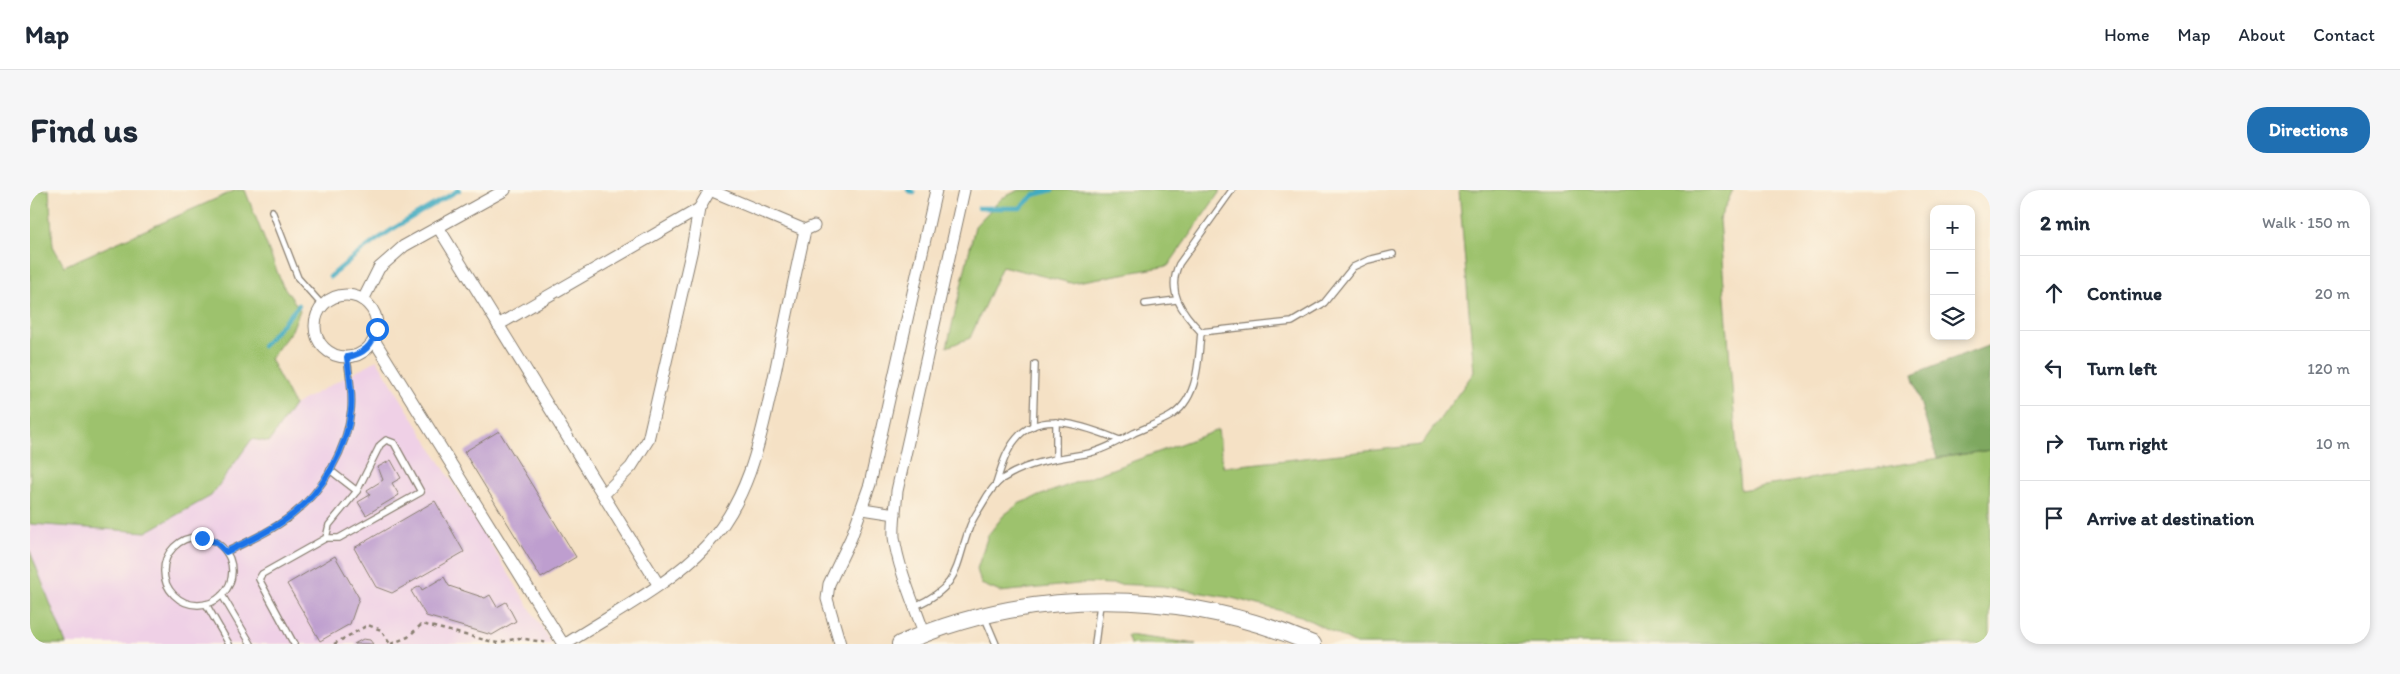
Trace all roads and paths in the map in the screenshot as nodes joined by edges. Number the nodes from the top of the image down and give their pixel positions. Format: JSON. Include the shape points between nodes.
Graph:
{"nodes":[{"id":1,"x":505,"y":190,"type":"edge"},
{"id":2,"x":710,"y":190,"type":"edge"},
{"id":3,"x":936,"y":190,"type":"edge"},
{"id":4,"x":964,"y":190,"type":"edge"},
{"id":5,"x":1232,"y":190,"type":"edge"},
{"id":6,"x":699,"y":209,"type":"junction"},
{"id":7,"x":272,"y":211,"type":"dead end"},
{"id":8,"x":438,"y":226,"type":"junction"},
{"id":9,"x":1393,"y":254,"type":"dead end"},
{"id":10,"x":363,"y":300,"type":"junction"},
{"id":11,"x":1176,"y":300,"type":"junction"},
{"id":12,"x":1145,"y":304,"type":"dead end"},
{"id":13,"x":323,"y":306,"type":"junction"},
{"id":14,"x":498,"y":324,"type":"junction"},
{"id":15,"x":1200,"y":332,"type":"junction"},
{"id":16,"x":374,"y":340,"type":"junction"},
{"id":17,"x":347,"y":357,"type":"junction"},
{"id":18,"x":1035,"y":364,"type":"dead end"},
{"id":19,"x":1056,"y":422,"type":"junction"},
{"id":20,"x":1033,"y":426,"type":"junction"},
{"id":21,"x":1120,"y":440,"type":"junction"},
{"id":22,"x":1056,"y":457,"type":"junction"},
{"id":23,"x":330,"y":470,"type":"junction"},
{"id":24,"x":996,"y":484,"type":"junction"},
{"id":25,"x":357,"y":491,"type":"junction"},
{"id":26,"x":604,"y":494,"type":"junction"},
{"id":27,"x":863,"y":509,"type":"junction"},
{"id":28,"x":895,"y":514,"type":"junction"},
{"id":29,"x":326,"y":538,"type":"junction"},
{"id":30,"x":226,"y":552,"type":"junction"},
{"id":31,"x":658,"y":584,"type":"junction"},
{"id":32,"x":222,"y":595,"type":"junction"},
{"id":33,"x":1101,"y":600,"type":"junction"},
{"id":34,"x":206,"y":604,"type":"junction"},
{"id":35,"x":915,"y":606,"type":"junction"},
{"id":36,"x":984,"y":616,"type":"junction"},
{"id":37,"x":924,"y":633,"type":"junction"},
{"id":38,"x":227,"y":643,"type":"edge"},
{"id":39,"x":250,"y":644,"type":"edge"},
{"id":40,"x":294,"y":644,"type":"edge"},
{"id":41,"x":334,"y":644,"type":"edge"},
{"id":42,"x":390,"y":644,"type":"edge"},
{"id":43,"x":555,"y":644,"type":"edge"},
{"id":44,"x":565,"y":644,"type":"edge"},
{"id":45,"x":840,"y":644,"type":"edge"},
{"id":46,"x":900,"y":644,"type":"edge"},
{"id":47,"x":996,"y":644,"type":"edge"},
{"id":48,"x":1095,"y":644,"type":"edge"},
{"id":49,"x":1313,"y":644,"type":"edge"}],
"edges":[{"from":1,"to":8,"type":"street"},
{"from":2,"to":6,"type":"street"},
{"from":2,"to":31,"type":"street","via":[[810,228],[759,444],[746,483],[723,525],[706,546]]},
{"from":3,"to":27,"type":"street"},
{"from":4,"to":28,"type":"street"},
{"from":5,"to":11,"type":"lane","via":[[1179,264],[1174,274]]},
{"from":6,"to":14,"type":"street"},
{"from":6,"to":26,"type":"street","via":[[648,440],[631,467]]},
{"from":7,"to":13,"type":"lane","via":[[298,278]]},
{"from":8,"to":10,"type":"street","via":[[386,261]]},
{"from":8,"to":14,"type":"street"},
{"from":9,"to":15,"type":"lane","via":[[1353,267],[1324,302],[1292,322]]},
{"from":10,"to":13,"type":"street","via":[[342,296]]},
{"from":10,"to":16,"type":"street","via":[[376,318]]},
{"from":11,"to":12,"type":"lane"},
{"from":11,"to":15,"type":"lane"},
{"from":13,"to":17,"type":"street","via":[[315,328],[318,339],[325,349]]},
{"from":14,"to":26,"type":"street"},
{"from":15,"to":21,"type":"lane","via":[[1197,373],[1182,406],[1170,417]]},
{"from":16,"to":17,"type":"street","via":[[358,355]]},
{"from":16,"to":44,"type":"street"},
{"from":17,"to":23,"type":"lane","via":[[351,409],[339,455]]},
{"from":18,"to":20,"type":"lane"},
{"from":19,"to":20,"type":"lane"},
{"from":19,"to":21,"type":"lane","via":[[1082,426]]},
{"from":19,"to":22,"type":"lane"},
{"from":20,"to":24,"type":"lane","via":[[1017,437],[1005,456]]},
{"from":21,"to":22,"type":"lane","via":[[1087,454]]},
{"from":22,"to":24,"type":"lane","via":[[1028,466]]},
{"from":23,"to":25,"type":"lane"},
{"from":23,"to":30,"type":"lane","via":[[294,514]]},
{"from":24,"to":35,"type":"lane","via":[[970,525],[955,573],[936,595]]},
{"from":25,"to":29,"type":"lane","via":[[329,525]]},
{"from":25,"to":29,"type":"lane","via":[[386,440],[394,443],[421,492],[339,538]]},
{"from":26,"to":31,"type":"street"},
{"from":27,"to":28,"type":"street"},
{"from":27,"to":45,"type":"street","via":[[829,584],[827,599]]},
{"from":28,"to":35,"type":"street","via":[[894,538]]},
{"from":29,"to":40,"type":"lane","via":[[262,574],[259,579]]},
{"from":30,"to":32,"type":"lane","via":[[232,578]]},
{"from":30,"to":34,"type":"lane","via":[[216,542],[194,538],[181,542],[167,559],[164,573],[173,593],[192,604]]},
{"from":31,"to":44,"type":"street"},
{"from":32,"to":34,"type":"lane"},
{"from":32,"to":39,"type":"lane"},
{"from":33,"to":36,"type":"main road","via":[[1019,608]]},
{"from":33,"to":48,"type":"lane"},
{"from":33,"to":49,"type":"main road","via":[[1165,603],[1218,614],[1287,633]]},
{"from":34,"to":38,"type":"lane"},
{"from":35,"to":37,"type":"street"},
{"from":36,"to":37,"type":"main road"},
{"from":36,"to":47,"type":"lane"},
{"from":37,"to":46,"type":"main road"},
{"from":41,"to":42,"type":"path","via":[[368,625],[381,630]]},
{"from":42,"to":43,"type":"path","via":[[408,637],[422,624],[497,644],[519,638]]}]}
